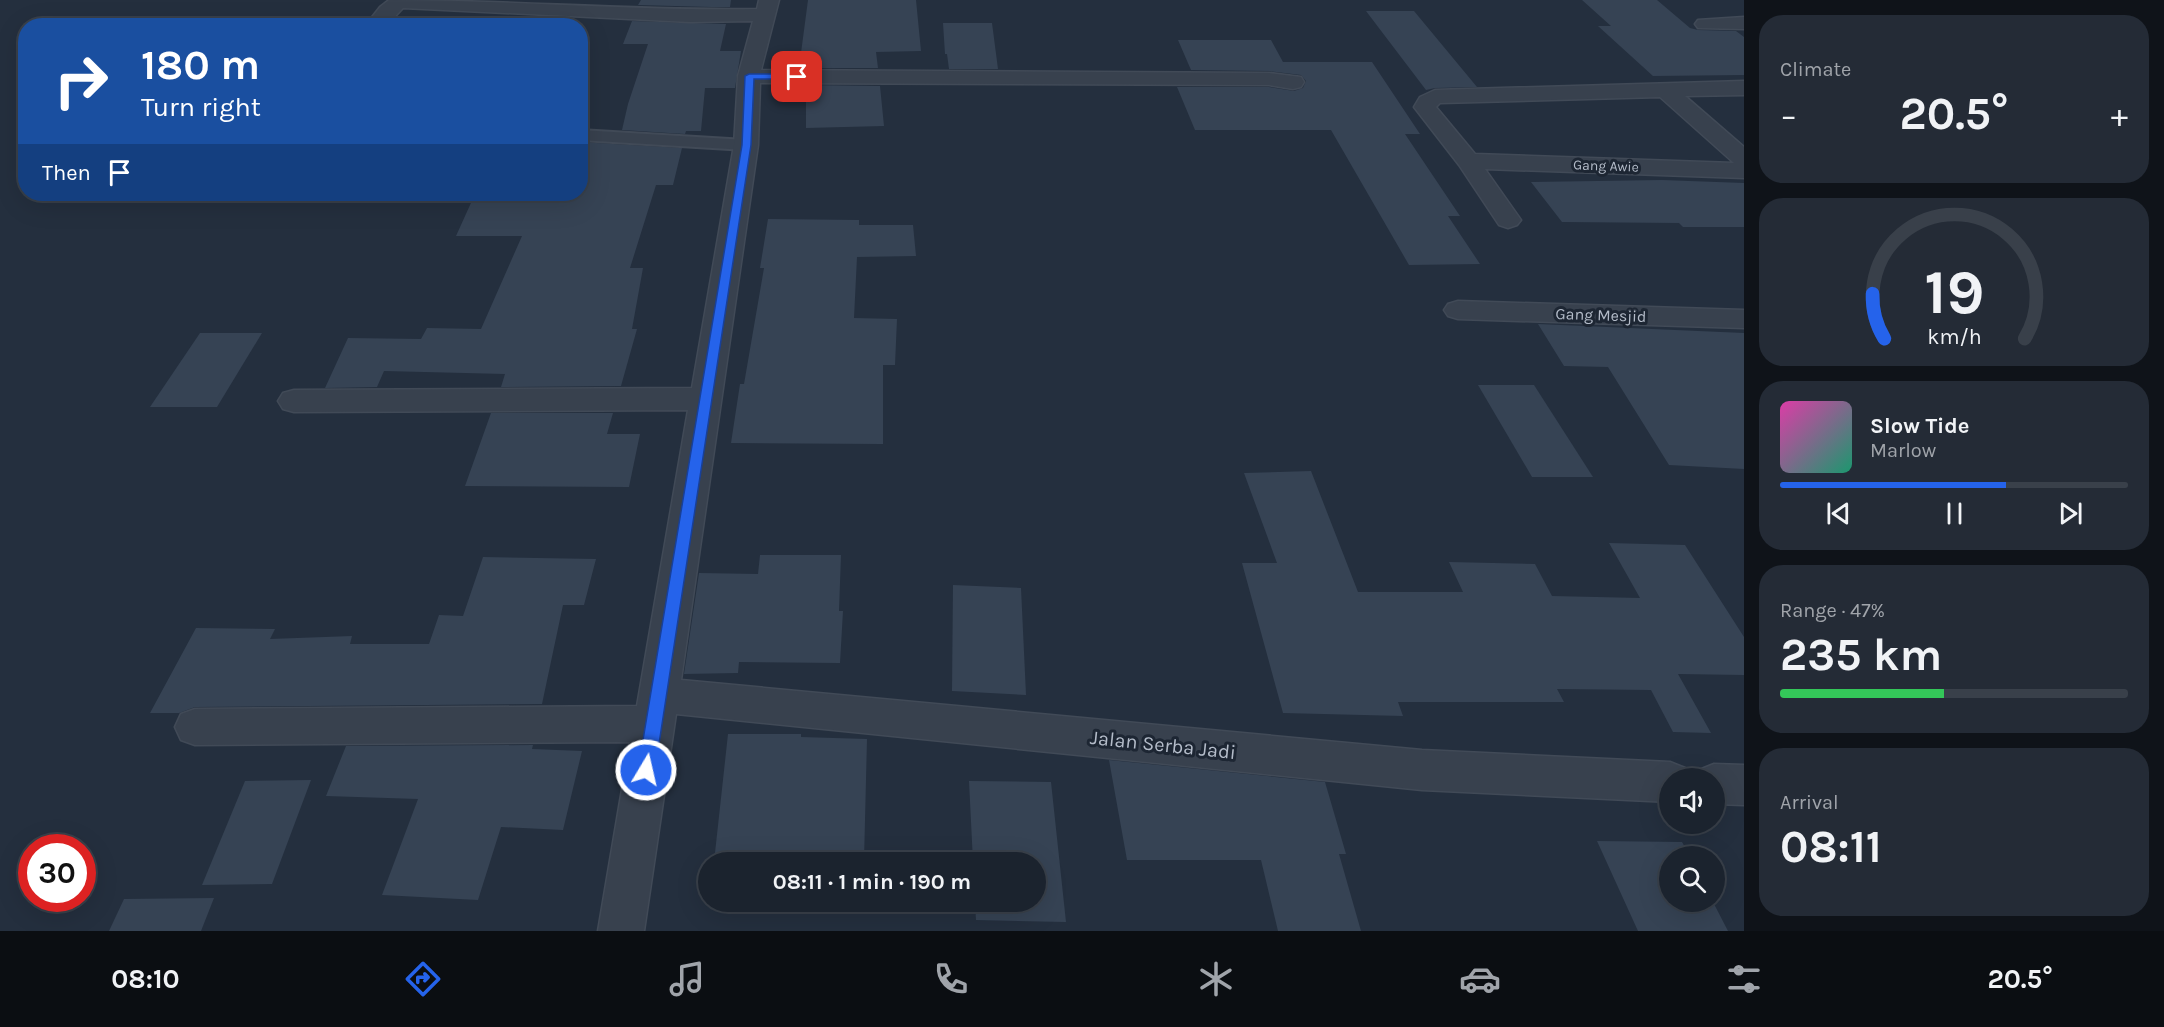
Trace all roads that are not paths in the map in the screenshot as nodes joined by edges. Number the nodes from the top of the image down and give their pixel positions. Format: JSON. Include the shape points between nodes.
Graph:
{"nodes":[{"id":1,"x":767,"y":8,"type":"edge"},
{"id":2,"x":381,"y":18,"type":"edge"},
{"id":3,"x":1744,"y":23,"type":"edge"},
{"id":4,"x":1705,"y":24,"type":"dead end"},
{"id":5,"x":749,"y":76,"type":"junction"},
{"id":6,"x":1293,"y":82,"type":"dead end"},
{"id":7,"x":1744,"y":88,"type":"edge"},
{"id":8,"x":1664,"y":89,"type":"junction"},
{"id":9,"x":588,"y":135,"type":"edge"},
{"id":10,"x":746,"y":145,"type":"junction"},
{"id":11,"x":1744,"y":160,"type":"edge"},
{"id":12,"x":1468,"y":161,"type":"junction"},
{"id":13,"x":1744,"y":171,"type":"edge"},
{"id":14,"x":1508,"y":220,"type":"dead end"},
{"id":15,"x":1458,"y":310,"type":"dead end"},
{"id":16,"x":1744,"y":319,"type":"edge"},
{"id":17,"x":705,"y":399,"type":"junction"},
{"id":18,"x":294,"y":401,"type":"dead end"},
{"id":19,"x":656,"y":710,"type":"junction"},
{"id":20,"x":195,"y":727,"type":"dead end"},
{"id":21,"x":1659,"y":781,"type":"edge"},
{"id":22,"x":1725,"y":784,"type":"edge"},
{"id":23,"x":1744,"y":785,"type":"edge"},
{"id":24,"x":621,"y":931,"type":"edge"}],
"edges":[{"from":1,"to":2,"type":"street","via":[[690,16],[402,2],[389,7]]},
{"from":1,"to":5,"type":"street"},
{"from":3,"to":4,"type":"street"},
{"from":5,"to":6,"type":"street"},
{"from":5,"to":10,"type":"street"},
{"from":7,"to":8,"type":"street"},
{"from":8,"to":11,"type":"street"},
{"from":8,"to":12,"type":"street","via":[[1435,97],[1425,107]]},
{"from":9,"to":10,"type":"lane"},
{"from":10,"to":17,"type":"street"},
{"from":12,"to":13,"type":"street","name":"Gang Awie"},
{"from":12,"to":14,"type":"street"},
{"from":15,"to":16,"type":"street","name":"Gang Mesjid"},
{"from":17,"to":18,"type":"street"},
{"from":17,"to":19,"type":"street"},
{"from":19,"to":20,"type":"street","name":"Jalan Serba Jadi"},
{"from":19,"to":21,"type":"street","name":"Jalan Serba Jadi","via":[[1422,770]]},
{"from":19,"to":24,"type":"street"},
{"from":22,"to":23,"type":"street"}]}
